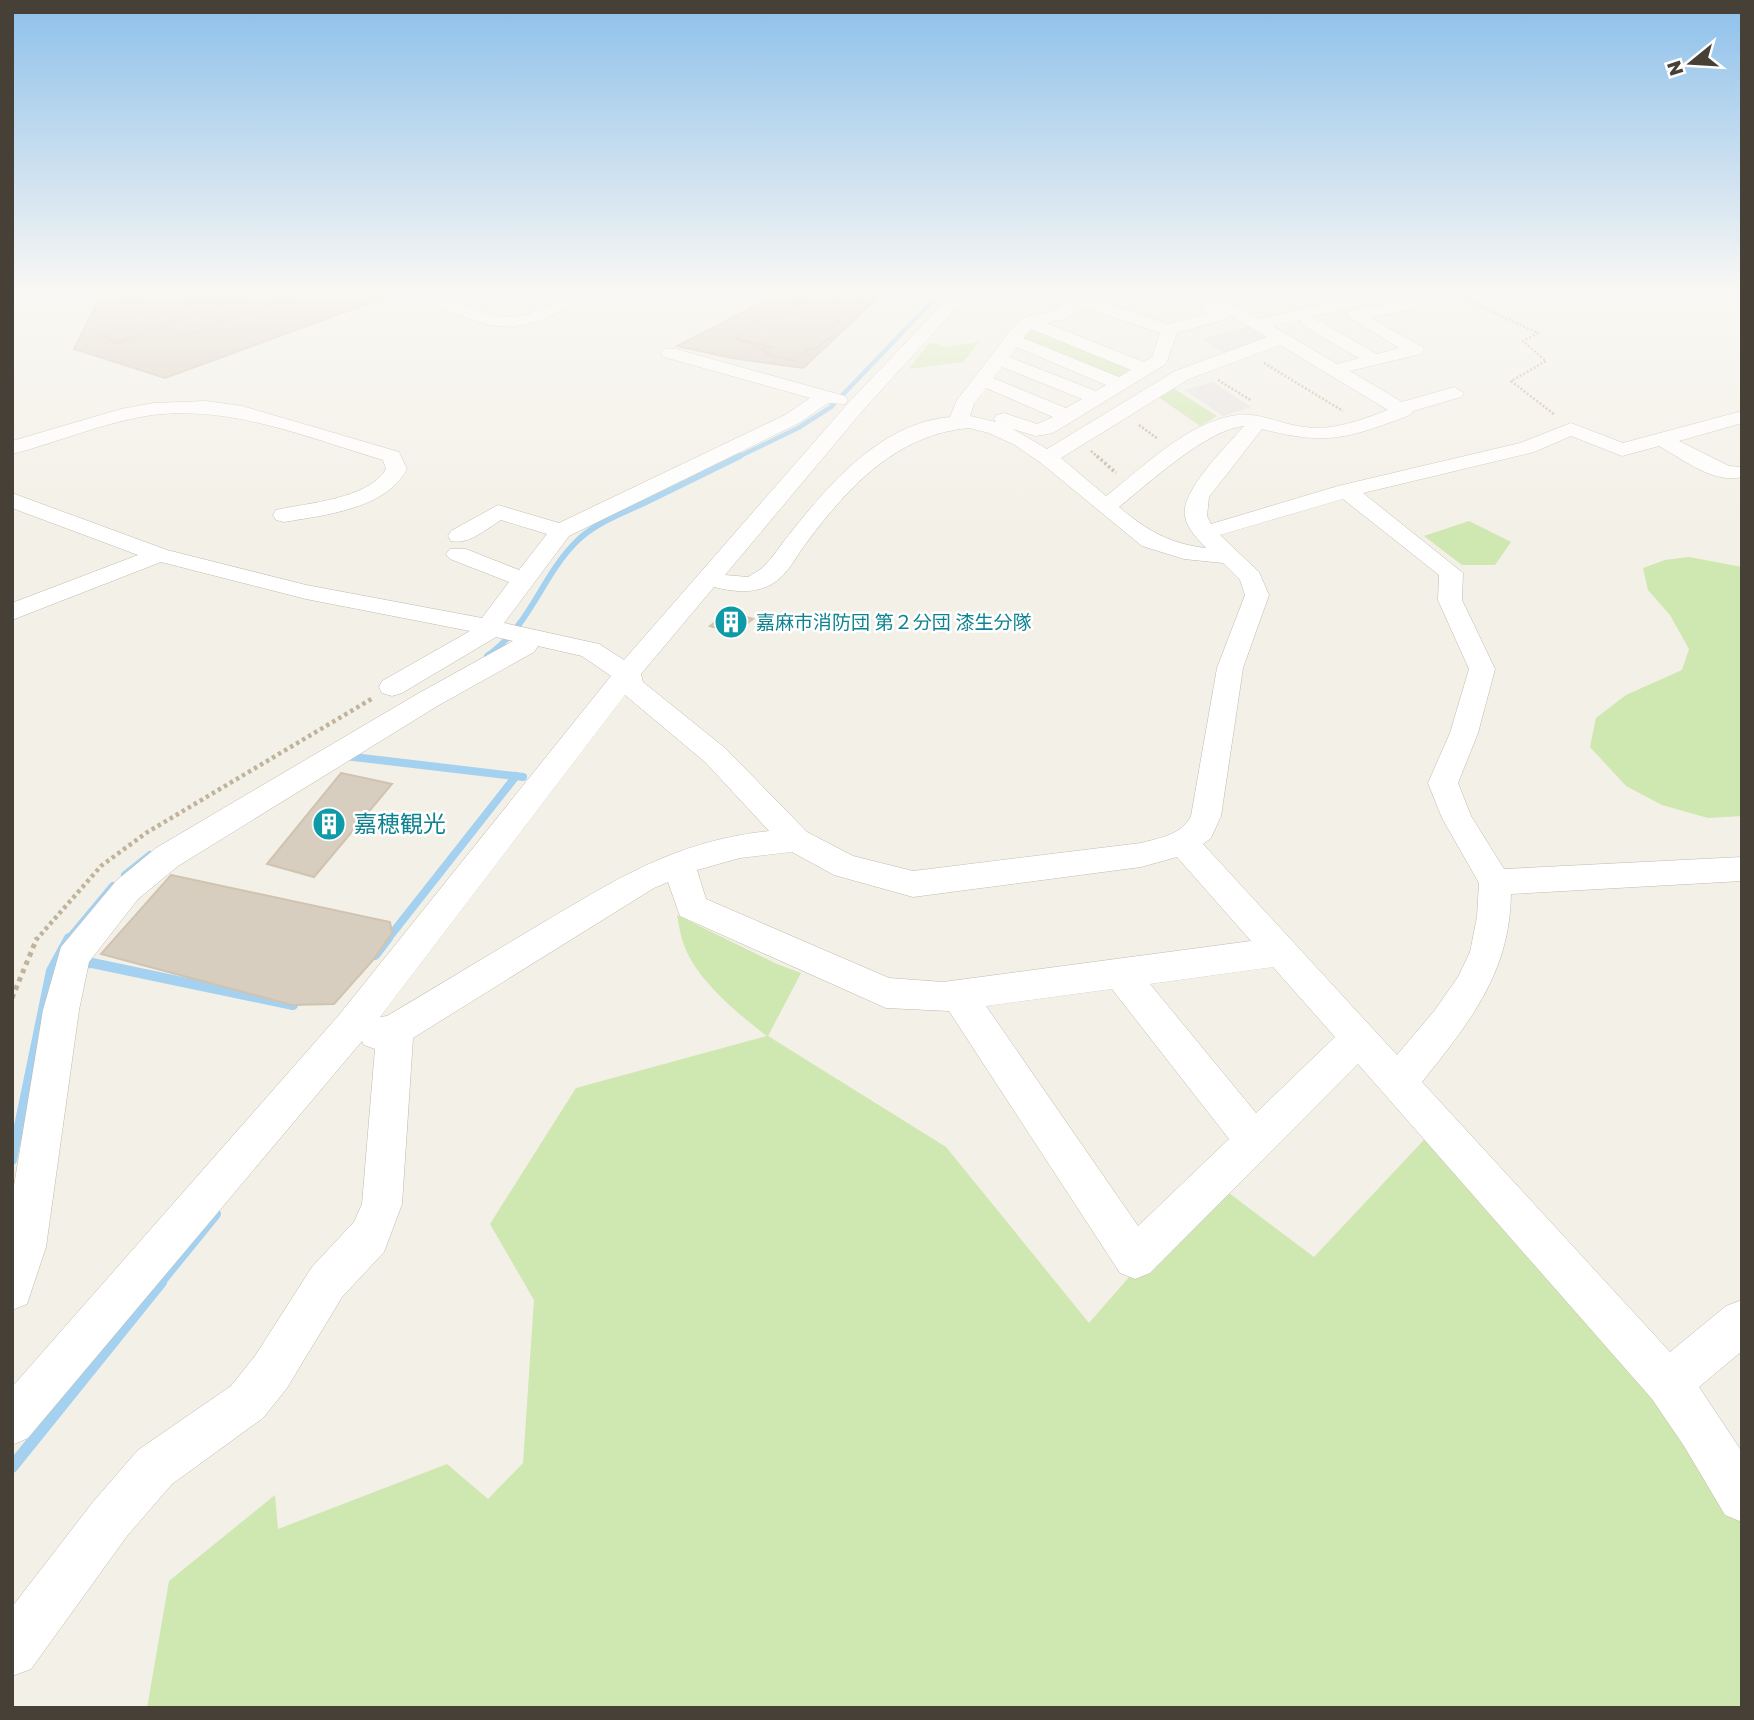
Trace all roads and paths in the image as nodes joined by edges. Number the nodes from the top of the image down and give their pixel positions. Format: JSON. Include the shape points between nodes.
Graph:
{"nodes":[{"id":1,"x":734,"y":371,"type":"edge"},
{"id":2,"x":889,"y":371,"type":"edge"},
{"id":3,"x":989,"y":371,"type":"edge"},
{"id":4,"x":1029,"y":371,"type":"edge"},
{"id":5,"x":1090,"y":371,"type":"edge"},
{"id":6,"x":1142,"y":371,"type":"edge"},
{"id":7,"x":1192,"y":371,"type":"edge"},
{"id":8,"x":1278,"y":371,"type":"edge"},
{"id":9,"x":1335,"y":371,"type":"edge"},
{"id":10,"x":1528,"y":371,"type":"edge"},
{"id":11,"x":982,"y":380,"type":"junction"},
{"id":12,"x":1121,"y":384,"type":"junction"},
{"id":13,"x":1454,"y":393,"type":"dead end"},
{"id":14,"x":824,"y":397,"type":"junction"},
{"id":15,"x":1097,"y":398,"type":"junction"},
{"id":16,"x":857,"y":405,"type":"junction"},
{"id":17,"x":1546,"y":407,"type":"dead end"},
{"id":18,"x":1399,"y":409,"type":"junction"},
{"id":19,"x":1122,"y":412,"type":"junction"},
{"id":20,"x":961,"y":414,"type":"junction"},
{"id":21,"x":1068,"y":415,"type":"junction"},
{"id":22,"x":1742,"y":416,"type":"edge"},
{"id":23,"x":1257,"y":423,"type":"junction"},
{"id":24,"x":1364,"y":424,"type":"junction"},
{"id":25,"x":1077,"y":439,"type":"junction"},
{"id":26,"x":1661,"y":440,"type":"junction"},
{"id":27,"x":12,"y":449,"type":"edge"},
{"id":28,"x":1177,"y":453,"type":"junction"},
{"id":29,"x":1048,"y":457,"type":"junction"},
{"id":30,"x":1735,"y":472,"type":"dead end"},
{"id":31,"x":1132,"y":487,"type":"junction"},
{"id":32,"x":1346,"y":491,"type":"junction"},
{"id":33,"x":12,"y":500,"type":"edge"},
{"id":34,"x":1106,"y":506,"type":"junction"},
{"id":35,"x":284,"y":515,"type":"dead end"},
{"id":36,"x":561,"y":531,"type":"junction"},
{"id":37,"x":1204,"y":533,"type":"junction"},
{"id":38,"x":159,"y":555,"type":"junction"},
{"id":39,"x":1232,"y":557,"type":"junction"},
{"id":40,"x":709,"y":578,"type":"junction"},
{"id":41,"x":524,"y":580,"type":"junction"},
{"id":42,"x":12,"y":612,"type":"edge"},
{"id":43,"x":489,"y":627,"type":"junction"},
{"id":44,"x":527,"y":636,"type":"junction"},
{"id":45,"x":627,"y":674,"type":"junction"},
{"id":46,"x":392,"y":687,"type":"dead end"},
{"id":47,"x":796,"y":840,"type":"junction"},
{"id":48,"x":1183,"y":843,"type":"junction"},
{"id":49,"x":679,"y":864,"type":"junction"},
{"id":50,"x":1742,"y":869,"type":"edge"},
{"id":51,"x":1495,"y":882,"type":"junction"},
{"id":52,"x":1279,"y":952,"type":"junction"},
{"id":53,"x":1120,"y":973,"type":"junction"},
{"id":54,"x":958,"y":995,"type":"junction"},
{"id":55,"x":352,"y":1026,"type":"junction"},
{"id":56,"x":395,"y":1030,"type":"junction"},
{"id":57,"x":1359,"y":1039,"type":"junction"},
{"id":58,"x":1398,"y":1083,"type":"junction"},
{"id":59,"x":1255,"y":1141,"type":"junction"},
{"id":60,"x":12,"y":1289,"type":"edge"},
{"id":61,"x":1742,"y":1322,"type":"edge"},
{"id":62,"x":1668,"y":1383,"type":"junction"},
{"id":63,"x":12,"y":1422,"type":"edge"},
{"id":64,"x":1742,"y":1498,"type":"edge"},
{"id":65,"x":12,"y":1650,"type":"edge"}],
"edges":[{"from":1,"to":14,"type":"street"},
{"from":2,"to":16,"type":"street"},
{"from":3,"to":11,"type":"street"},
{"from":4,"to":15,"type":"street"},
{"from":5,"to":12,"type":"street"},
{"from":6,"to":12,"type":"street"},
{"from":7,"to":19,"type":"street"},
{"from":8,"to":24,"type":"path"},
{"from":9,"to":18,"type":"street"},
{"from":10,"to":17,"type":"path","via":[[1511,381]]},
{"from":11,"to":20,"type":"street"},
{"from":11,"to":21,"type":"street"},
{"from":12,"to":15,"type":"street"},
{"from":13,"to":18,"type":"street"},
{"from":14,"to":16,"type":"street"},
{"from":14,"to":36,"type":"street","via":[[793,419]]},
{"from":15,"to":21,"type":"street"},
{"from":16,"to":40,"type":"street"},
{"from":18,"to":24,"type":"street","via":[[1403,411]]},
{"from":19,"to":25,"type":"street"},
{"from":19,"to":28,"type":"path"},
{"from":20,"to":21,"type":"street","via":[[1036,430]]},
{"from":20,"to":29,"type":"street"},
{"from":20,"to":40,"type":"street","via":[[869,458],[767,576],[734,586]]},
{"from":22,"to":26,"type":"street"},
{"from":23,"to":24,"type":"street","via":[[1314,434]]},
{"from":23,"to":28,"type":"street","via":[[1220,425]]},
{"from":23,"to":37,"type":"street","via":[[1198,496],[1196,516]]},
{"from":25,"to":29,"type":"street"},
{"from":25,"to":31,"type":"path"},
{"from":26,"to":30,"type":"street","via":[[1726,473]]},
{"from":26,"to":32,"type":"street","via":[[1622,450],[1571,429],[1527,448]]},
{"from":27,"to":35,"type":"street","via":[[121,415],[205,407],[235,410],[392,456],[398,463],[391,480],[368,494]]},
{"from":28,"to":31,"type":"street"},
{"from":29,"to":34,"type":"street"},
{"from":31,"to":34,"type":"street"},
{"from":32,"to":37,"type":"street"},
{"from":32,"to":51,"type":"street","via":[[1451,573],[1450,600],[1482,669],[1464,733],[1443,782],[1457,818]]},
{"from":33,"to":38,"type":"street"},
{"from":34,"to":39,"type":"street","via":[[1141,536],[1164,547]]},
{"from":36,"to":41,"type":"street"},
{"from":36,"to":41,"type":"street","via":[[498,512],[459,545]]},
{"from":37,"to":39,"type":"street"},
{"from":38,"to":42,"type":"street"},
{"from":38,"to":43,"type":"street","via":[[306,592]]},
{"from":39,"to":48,"type":"street","via":[[1251,577],[1258,595],[1230,668],[1206,816],[1200,830]]},
{"from":40,"to":45,"type":"street"},
{"from":41,"to":43,"type":"street"},
{"from":43,"to":44,"type":"street"},
{"from":43,"to":46,"type":"street","via":[[486,633]]},
{"from":44,"to":45,"type":"street","via":[[590,650]]},
{"from":44,"to":60,"type":"street","via":[[524,646],[167,857],[127,890],[73,957],[25,1247]]},
{"from":45,"to":47,"type":"street","via":[[630,685],[715,755]]},
{"from":45,"to":55,"type":"street"},
{"from":47,"to":48,"type":"street","via":[[845,866],[913,884],[1141,855]]},
{"from":47,"to":49,"type":"street","via":[[740,846]]},
{"from":48,"to":52,"type":"street"},
{"from":49,"to":54,"type":"street","via":[[692,907],[886,993]]},
{"from":49,"to":56,"type":"street","via":[[643,879]]},
{"from":50,"to":51,"type":"street"},
{"from":51,"to":58,"type":"street","via":[[1495,914],[1487,953],[1464,999]]},
{"from":52,"to":53,"type":"street"},
{"from":52,"to":57,"type":"street"},
{"from":53,"to":54,"type":"street"},
{"from":53,"to":59,"type":"street"},
{"from":54,"to":59,"type":"street","via":[[1135,1258]]},
{"from":55,"to":56,"type":"street","via":[[369,1035]]},
{"from":55,"to":63,"type":"street"},
{"from":56,"to":65,"type":"street","via":[[383,1204],[369,1237],[327,1282],[247,1402],[155,1467]]},
{"from":57,"to":58,"type":"street"},
{"from":57,"to":59,"type":"street"},
{"from":58,"to":62,"type":"street"},
{"from":61,"to":62,"type":"street"},
{"from":62,"to":64,"type":"street"}]}
